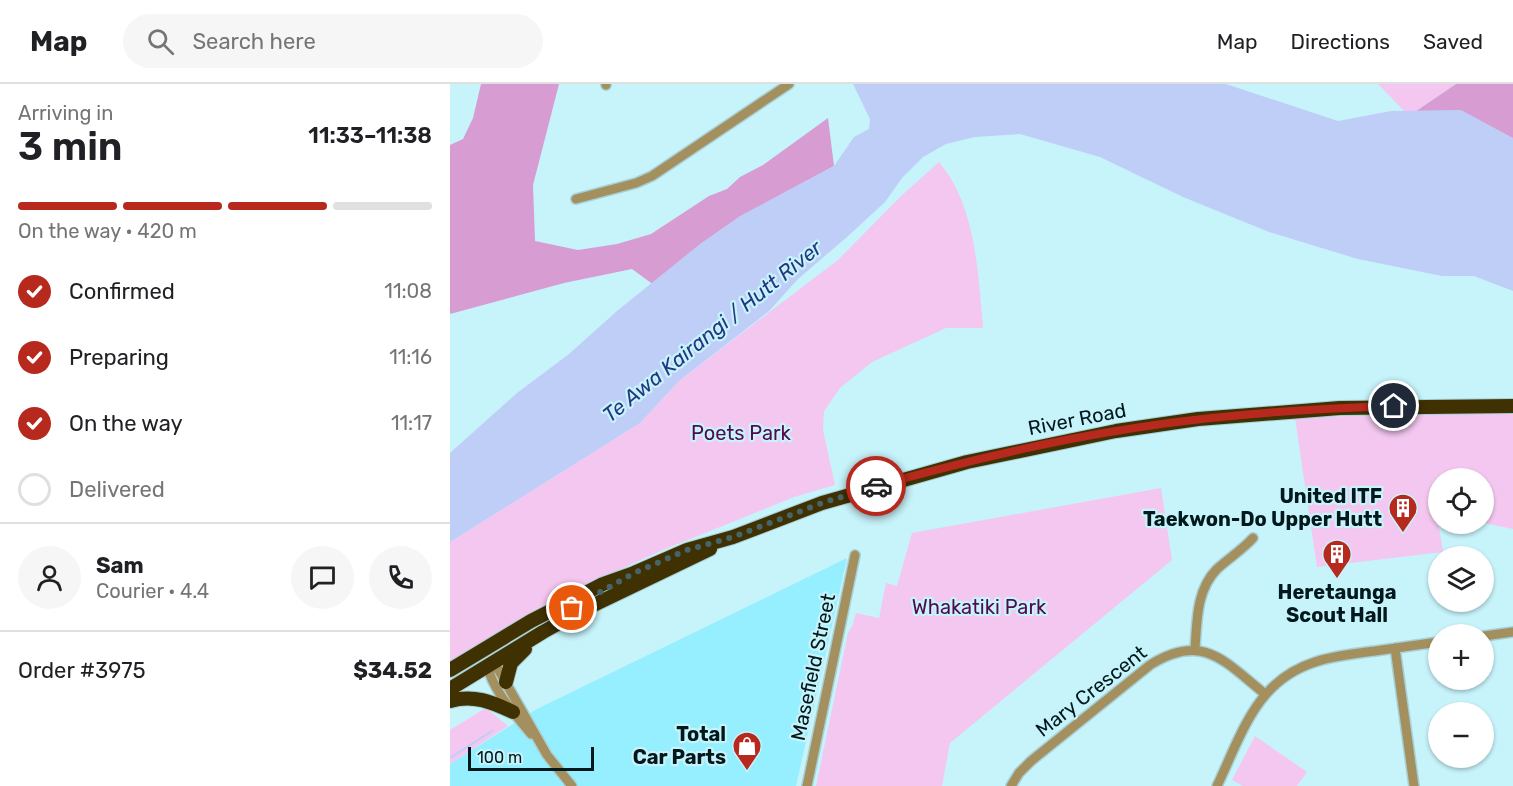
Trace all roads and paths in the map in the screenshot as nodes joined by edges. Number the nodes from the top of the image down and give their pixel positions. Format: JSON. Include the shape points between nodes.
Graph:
{"nodes":[{"id":1,"x":789,"y":84,"type":"edge"},
{"id":2,"x":576,"y":199,"type":"dead end"},
{"id":3,"x":1513,"y":406,"type":"edge"},
{"id":4,"x":733,"y":537,"type":"junction"},
{"id":5,"x":1253,"y":538,"type":"dead end"},
{"id":6,"x":855,"y":555,"type":"dead end"},
{"id":7,"x":634,"y":573,"type":"junction"},
{"id":8,"x":606,"y":600,"type":"junction"},
{"id":9,"x":1513,"y":632,"type":"edge"},
{"id":10,"x":1494,"y":635,"type":"edge"},
{"id":11,"x":1428,"y":643,"type":"edge"},
{"id":12,"x":1395,"y":648,"type":"junction"},
{"id":13,"x":1195,"y":649,"type":"junction"},
{"id":14,"x":487,"y":665,"type":"junction"},
{"id":15,"x":450,"y":670,"type":"edge"},
{"id":16,"x":450,"y":680,"type":"edge"},
{"id":17,"x":506,"y":682,"type":"junction"},
{"id":18,"x":450,"y":689,"type":"edge"},
{"id":19,"x":1265,"y":694,"type":"junction"},
{"id":20,"x":450,"y":701,"type":"edge"},
{"id":21,"x":513,"y":712,"type":"junction"},
{"id":22,"x":548,"y":755,"type":"junction"},
{"id":23,"x":572,"y":786,"type":"edge"},
{"id":24,"x":807,"y":786,"type":"edge"},
{"id":25,"x":1011,"y":786,"type":"edge"},
{"id":26,"x":1217,"y":786,"type":"edge"},
{"id":27,"x":1414,"y":786,"type":"edge"}],
"edges":[{"from":1,"to":2,"type":"street","via":[[652,176]]},
{"from":3,"to":4,"type":"highway","name":"River Road","via":[[1292,411],[1116,431],[1013,451],[871,487]]},
{"from":4,"to":7,"type":"highway","name":"River Road","via":[[687,550]]},
{"from":4,"to":8,"type":"highway","name":"River Road"},
{"from":5,"to":13,"type":"street","via":[[1209,580],[1198,608]]},
{"from":6,"to":24,"type":"street","name":"Masefield Street"},
{"from":7,"to":14,"type":"highway","via":[[497,650]]},
{"from":7,"to":15,"type":"highway","name":"River Road","via":[[603,584],[531,621]]},
{"from":8,"to":14,"type":"highway","name":"River Road"},
{"from":8,"to":17,"type":"highway","via":[[516,656]]},
{"from":9,"to":10,"type":"street"},
{"from":11,"to":12,"type":"street"},
{"from":12,"to":19,"type":"street","via":[[1315,660],[1286,675]]},
{"from":12,"to":27,"type":"street"},
{"from":13,"to":19,"type":"street","via":[[1222,660]]},
{"from":13,"to":25,"type":"street","name":"Mary Crescent","via":[[1167,654],[1150,665],[1031,761]]},
{"from":14,"to":16,"type":"highway","via":[[468,668]]},
{"from":14,"to":17,"type":"street","via":[[498,669]]},
{"from":14,"to":18,"type":"highway","name":"River Road"},
{"from":14,"to":21,"type":"street","via":[[489,675]]},
{"from":17,"to":22,"type":"street"},
{"from":19,"to":26,"type":"street"},
{"from":20,"to":21,"type":"highway","via":[[477,698]]},
{"from":21,"to":22,"type":"street"},
{"from":22,"to":23,"type":"street"}]}
